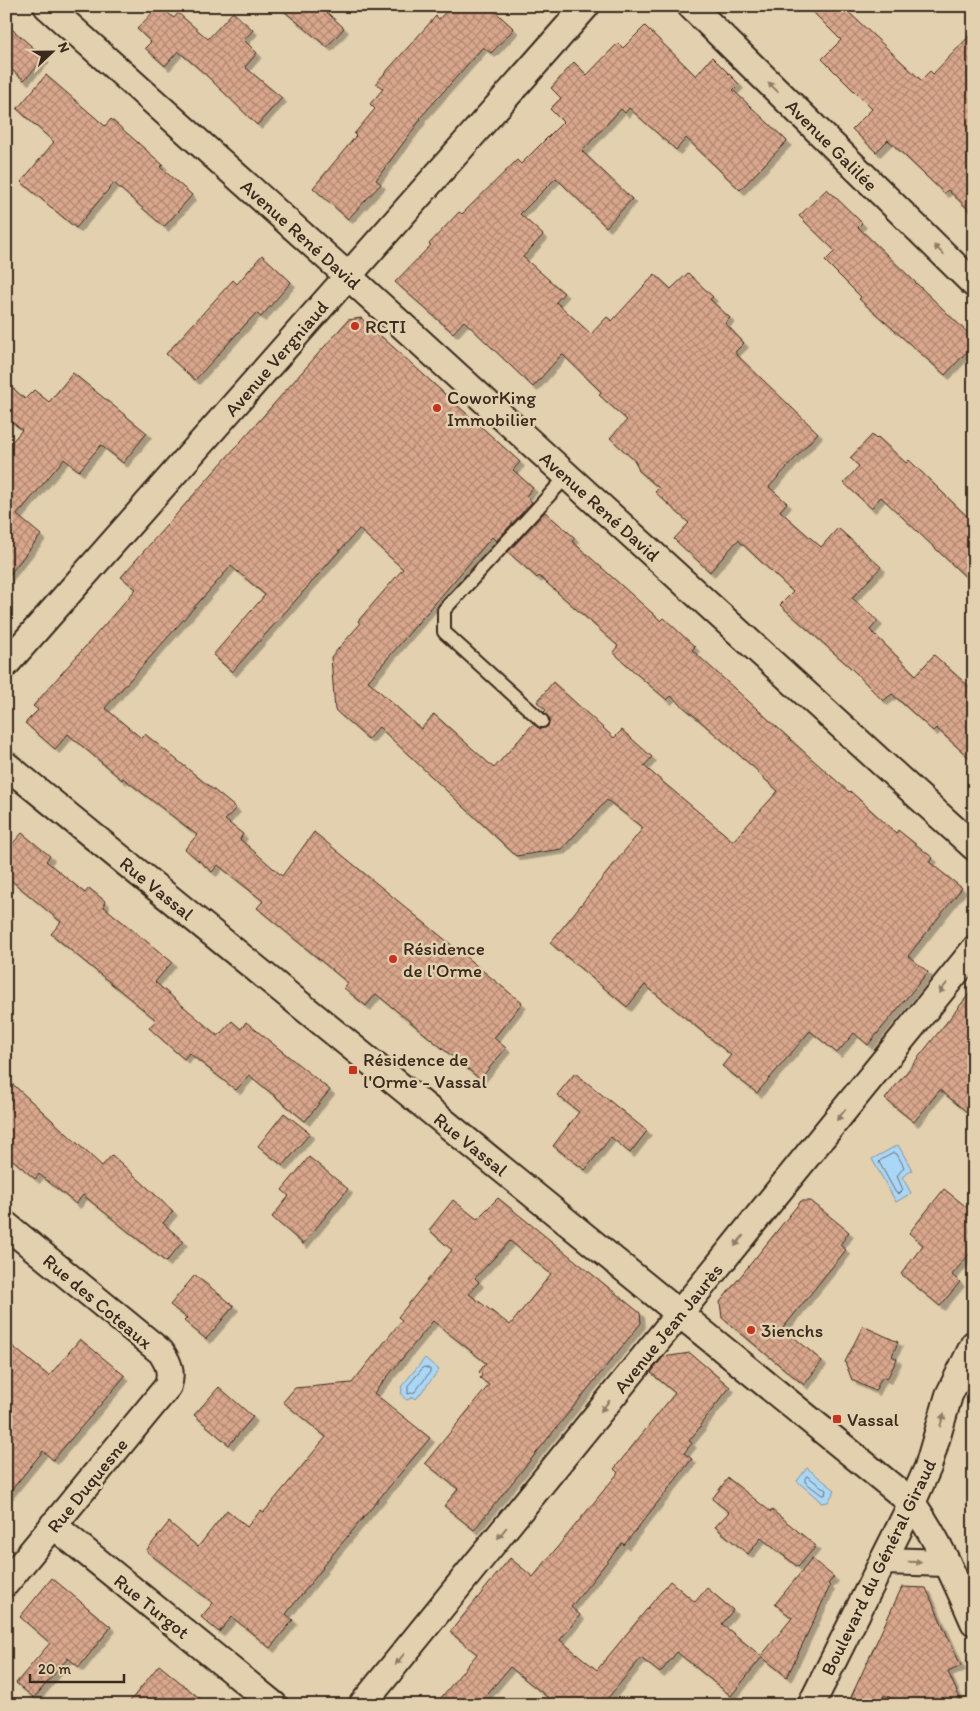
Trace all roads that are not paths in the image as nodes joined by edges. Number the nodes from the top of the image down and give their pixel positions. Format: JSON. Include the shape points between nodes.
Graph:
{"nodes":[{"id":1,"x":47,"y":6,"type":"edge"},
{"id":2,"x":586,"y":6,"type":"edge"},
{"id":3,"x":691,"y":6,"type":"edge"},
{"id":4,"x":348,"y":276,"type":"junction"},
{"id":5,"x":974,"y":284,"type":"edge"},
{"id":6,"x":567,"y":476,"type":"junction"},
{"id":7,"x":6,"y":664,"type":"edge"},
{"id":8,"x":542,"y":721,"type":"dead end"},
{"id":9,"x":6,"y":765,"type":"edge"},
{"id":10,"x":974,"y":847,"type":"edge"},
{"id":11,"x":974,"y":950,"type":"edge"},
{"id":12,"x":6,"y":1225,"type":"edge"},
{"id":13,"x":680,"y":1314,"type":"junction"},
{"id":14,"x":974,"y":1344,"type":"edge"},
{"id":15,"x":168,"y":1386,"type":"joint"},
{"id":16,"x":912,"y":1503,"type":"junction"},
{"id":17,"x":54,"y":1525,"type":"junction"},
{"id":18,"x":883,"y":1561,"type":"junction"},
{"id":19,"x":947,"y":1563,"type":"junction"},
{"id":20,"x":6,"y":1583,"type":"edge"},
{"id":21,"x":974,"y":1622,"type":"edge"},
{"id":22,"x":274,"y":1705,"type":"edge"},
{"id":23,"x":362,"y":1705,"type":"edge"},
{"id":24,"x":811,"y":1705,"type":"edge"}],
"edges":[{"from":1,"to":4,"type":"street","name":"Avenue René David"},
{"from":2,"to":4,"type":"street","name":"Avenue Vergniaud"},
{"from":5,"to":3,"type":"street","name":"Avenue Galilée","one_way":true},
{"from":4,"to":6,"type":"street","name":"Avenue René David"},
{"from":4,"to":7,"type":"street","name":"Avenue Vergniaud"},
{"from":6,"to":8,"type":"lane","via":[[444,610],[444,632]]},
{"from":6,"to":10,"type":"street","name":"Avenue René David"},
{"from":9,"to":13,"type":"street","name":"Rue Vassal"},
{"from":11,"to":13,"type":"street","name":"Avenue Jean Jaurès","one_way":true},
{"from":12,"to":15,"type":"street","name":"Rue des Coteaux","via":[[161,1352],[170,1369]]},
{"from":13,"to":16,"type":"street","name":"Rue Vassal"},
{"from":13,"to":23,"type":"street","name":"Avenue Jean Jaurès","one_way":true},
{"from":16,"to":14,"type":"street","name":"Boulevard du Général Giraud","one_way":true,"via":[[928,1466],[949,1395]]},
{"from":15,"to":17,"type":"street","name":"Rue Duquesne"},
{"from":16,"to":18,"type":"street","name":"Boulevard du Général Giraud"},
{"from":16,"to":19,"type":"street","name":"Rue Vassal"},
{"from":17,"to":20,"type":"street","name":"Rue Duquesne"},
{"from":17,"to":22,"type":"street","name":"Rue Turgot"},
{"from":18,"to":19,"type":"street","one_way":true},
{"from":18,"to":24,"type":"street","name":"Boulevard du Général Giraud"},
{"from":19,"to":21,"type":"street","name":"Rue Vassal"}]}
